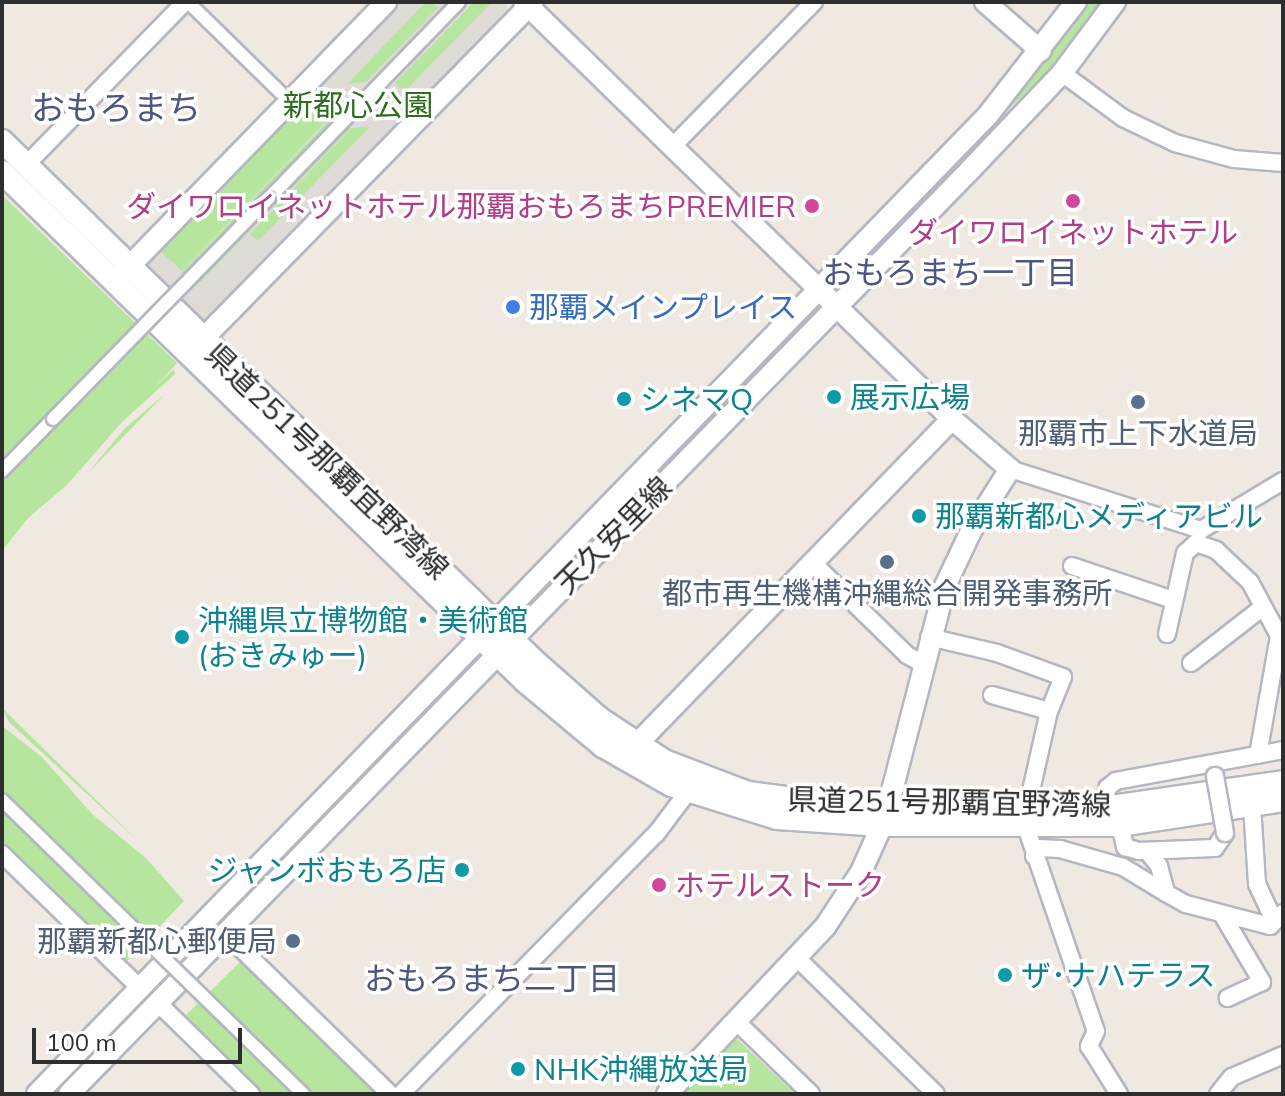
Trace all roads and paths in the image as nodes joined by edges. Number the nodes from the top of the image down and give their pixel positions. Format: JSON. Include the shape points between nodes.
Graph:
{"nodes":[{"id":1,"x":186,"y":2,"type":"edge"},
{"id":2,"x":386,"y":2,"type":"edge"},
{"id":3,"x":459,"y":2,"type":"edge"},
{"id":4,"x":814,"y":2,"type":"edge"},
{"id":5,"x":985,"y":2,"type":"edge"},
{"id":6,"x":1076,"y":2,"type":"edge"},
{"id":7,"x":1115,"y":2,"type":"edge"},
{"id":8,"x":528,"y":3,"type":"edge"},
{"id":9,"x":1041,"y":51,"type":"junction"},
{"id":10,"x":1062,"y":73,"type":"junction"},
{"id":11,"x":280,"y":92,"type":"dead end"},
{"id":12,"x":2,"y":141,"type":"edge"},
{"id":13,"x":672,"y":147,"type":"junction"},
{"id":14,"x":1283,"y":163,"type":"edge"},
{"id":15,"x":27,"y":164,"type":"junction"},
{"id":16,"x":2,"y":172,"type":"edge"},
{"id":17,"x":121,"y":275,"type":"junction"},
{"id":18,"x":817,"y":289,"type":"junction"},
{"id":19,"x":837,"y":307,"type":"junction"},
{"id":20,"x":196,"y":346,"type":"junction"},
{"id":21,"x":952,"y":419,"type":"junction"},
{"id":22,"x":1010,"y":469,"type":"junction"},
{"id":23,"x":2,"y":471,"type":"edge"},
{"id":24,"x":1283,"y":481,"type":"edge"},
{"id":25,"x":812,"y":562,"type":"junction"},
{"id":26,"x":1072,"y":566,"type":"dead end"},
{"id":27,"x":1173,"y":600,"type":"junction"},
{"id":28,"x":1263,"y":607,"type":"junction"},
{"id":29,"x":487,"y":630,"type":"junction"},
{"id":30,"x":1167,"y":634,"type":"dead end"},
{"id":31,"x":929,"y":637,"type":"junction"},
{"id":32,"x":1281,"y":639,"type":"edge"},
{"id":33,"x":505,"y":648,"type":"junction"},
{"id":34,"x":1191,"y":663,"type":"dead end"},
{"id":35,"x":923,"y":664,"type":"junction"},
{"id":36,"x":992,"y":695,"type":"dead end"},
{"id":37,"x":1049,"y":711,"type":"junction"},
{"id":38,"x":636,"y":745,"type":"junction"},
{"id":39,"x":1283,"y":750,"type":"edge"},
{"id":40,"x":1258,"y":755,"type":"junction"},
{"id":41,"x":1214,"y":770,"type":"junction"},
{"id":42,"x":1283,"y":782,"type":"edge"},
{"id":43,"x":687,"y":793,"type":"junction"},
{"id":44,"x":2,"y":800,"type":"edge"},
{"id":45,"x":1283,"y":800,"type":"edge"},
{"id":46,"x":1252,"y":806,"type":"junction"},
{"id":47,"x":885,"y":816,"type":"junction"},
{"id":48,"x":1113,"y":817,"type":"junction"},
{"id":49,"x":1026,"y":818,"type":"junction"},
{"id":50,"x":1147,"y":851,"type":"junction"},
{"id":51,"x":1034,"y":856,"type":"junction"},
{"id":52,"x":3,"y":857,"type":"edge"},
{"id":53,"x":1166,"y":893,"type":"junction"},
{"id":54,"x":1223,"y":916,"type":"junction"},
{"id":55,"x":1278,"y":916,"type":"edge"},
{"id":56,"x":225,"y":933,"type":"junction"},
{"id":57,"x":798,"y":959,"type":"junction"},
{"id":58,"x":141,"y":989,"type":"junction"},
{"id":59,"x":1228,"y":998,"type":"dead end"},
{"id":60,"x":157,"y":1002,"type":"junction"},
{"id":61,"x":737,"y":1022,"type":"junction"},
{"id":62,"x":1283,"y":1055,"type":"edge"},
{"id":63,"x":37,"y":1094,"type":"edge"},
{"id":64,"x":69,"y":1094,"type":"edge"},
{"id":65,"x":251,"y":1094,"type":"edge"},
{"id":66,"x":303,"y":1094,"type":"edge"},
{"id":67,"x":390,"y":1094,"type":"edge"},
{"id":68,"x":401,"y":1094,"type":"edge"},
{"id":69,"x":667,"y":1094,"type":"edge"},
{"id":70,"x":811,"y":1094,"type":"edge"},
{"id":71,"x":936,"y":1094,"type":"edge"},
{"id":72,"x":1119,"y":1094,"type":"edge"},
{"id":73,"x":1218,"y":1094,"type":"edge"}],
"edges":[{"from":1,"to":11,"type":"street"},
{"from":1,"to":15,"type":"street"},
{"from":2,"to":17,"type":"street"},
{"from":3,"to":23,"type":"street","bridge":true},
{"from":4,"to":13,"type":"street"},
{"from":5,"to":9,"type":"street"},
{"from":6,"to":9,"type":"street","name":"天久安里線"},
{"from":7,"to":10,"type":"street","name":"天久安里線"},
{"from":8,"to":13,"type":"street"},
{"from":8,"to":20,"type":"street"},
{"from":9,"to":18,"type":"street","name":"天久安里線","via":[[988,115]]},
{"from":10,"to":14,"type":"street","via":[[1123,118],[1175,143],[1234,159]]},
{"from":10,"to":19,"type":"street","name":"天久安里線"},
{"from":12,"to":15,"type":"main road","name":"県道251号那覇宜野湾線"},
{"from":13,"to":18,"type":"street"},
{"from":15,"to":17,"type":"main road","name":"県道251号那覇宜野湾線"},
{"from":16,"to":17,"type":"main road","name":"県道251号那覇宜野湾線"},
{"from":17,"to":20,"type":"main road","name":"県道251号那覇宜野湾線"},
{"from":18,"to":19,"type":"street"},
{"from":18,"to":29,"type":"street","name":"天久安里線"},
{"from":19,"to":21,"type":"street"},
{"from":19,"to":33,"type":"street","name":"天久安里線"},
{"from":20,"to":29,"type":"main road","name":"県道251号那覇宜野湾線"},
{"from":21,"to":22,"type":"street"},
{"from":21,"to":25,"type":"street"},
{"from":22,"to":24,"type":"street","via":[[1201,530]]},
{"from":22,"to":31,"type":"street","via":[[955,560]]},
{"from":25,"to":35,"type":"street","via":[[907,655]]},
{"from":25,"to":38,"type":"street"},
{"from":26,"to":27,"type":"street"},
{"from":27,"to":28,"type":"street","via":[[1185,553],[1196,543],[1216,550],[1250,582]]},
{"from":27,"to":30,"type":"street"},
{"from":28,"to":32,"type":"street"},
{"from":28,"to":34,"type":"street"},
{"from":29,"to":33,"type":"main road","name":"県道251号那覇宜野湾線"},
{"from":29,"to":58,"type":"street","name":"天久安里線"},
{"from":31,"to":35,"type":"street"},
{"from":31,"to":37,"type":"street","via":[[997,653],[1063,677]]},
{"from":32,"to":40,"type":"street"},
{"from":33,"to":38,"type":"main road","name":"県道251号那覇宜野湾線"},
{"from":33,"to":43,"type":"main road","name":"県道251号那覇宜野湾線","via":[[582,730]]},
{"from":33,"to":56,"type":"street","name":"天久安里線"},
{"from":35,"to":47,"type":"street"},
{"from":36,"to":37,"type":"street"},
{"from":37,"to":49,"type":"street"},
{"from":38,"to":47,"type":"main road","name":"県道251号那覇宜野湾線","via":[[695,776],[748,793]]},
{"from":39,"to":40,"type":"street"},
{"from":40,"to":41,"type":"street"},
{"from":41,"to":48,"type":"street","via":[[1116,781],[1107,788]]},
{"from":41,"to":50,"type":"street","bridge":true,"via":[[1225,833],[1219,847]]},
{"from":42,"to":48,"type":"main road","name":"県道251号那覇宜野湾線"},
{"from":43,"to":47,"type":"main road","name":"県道251号那覇宜野湾線","via":[[777,818]]},
{"from":43,"to":68,"type":"street","via":[[656,834]]},
{"from":44,"to":66,"type":"street","bridge":true},
{"from":45,"to":46,"type":"main road","name":"県道251号那覇宜野湾線"},
{"from":46,"to":48,"type":"main road","name":"県道251号那覇宜野湾線"},
{"from":46,"to":55,"type":"street","via":[[1257,884]]},
{"from":47,"to":49,"type":"main road","name":"県道251号那覇宜野湾線"},
{"from":47,"to":57,"type":"street","via":[[849,891]]},
{"from":48,"to":49,"type":"main road","name":"県道251号那覇宜野湾線"},
{"from":48,"to":50,"type":"street","via":[[1125,847]]},
{"from":49,"to":51,"type":"street"},
{"from":50,"to":53,"type":"street","via":[[1159,866]]},
{"from":51,"to":53,"type":"street","via":[[1039,848],[1085,856],[1123,867]]},
{"from":51,"to":72,"type":"street","via":[[1096,1031],[1089,1046]]},
{"from":52,"to":58,"type":"street"},
{"from":53,"to":54,"type":"street"},
{"from":54,"to":55,"type":"street","via":[[1270,926]]},
{"from":54,"to":59,"type":"street","via":[[1262,982]]},
{"from":56,"to":60,"type":"street","name":"天久安里線"},
{"from":56,"to":67,"type":"street"},
{"from":57,"to":61,"type":"street"},
{"from":57,"to":71,"type":"street"},
{"from":58,"to":63,"type":"street","name":"天久安里線"},
{"from":60,"to":64,"type":"street","name":"天久安里線"},
{"from":60,"to":65,"type":"street"},
{"from":61,"to":69,"type":"street"},
{"from":61,"to":70,"type":"street"},
{"from":62,"to":73,"type":"street","via":[[1232,1077]]}]}
